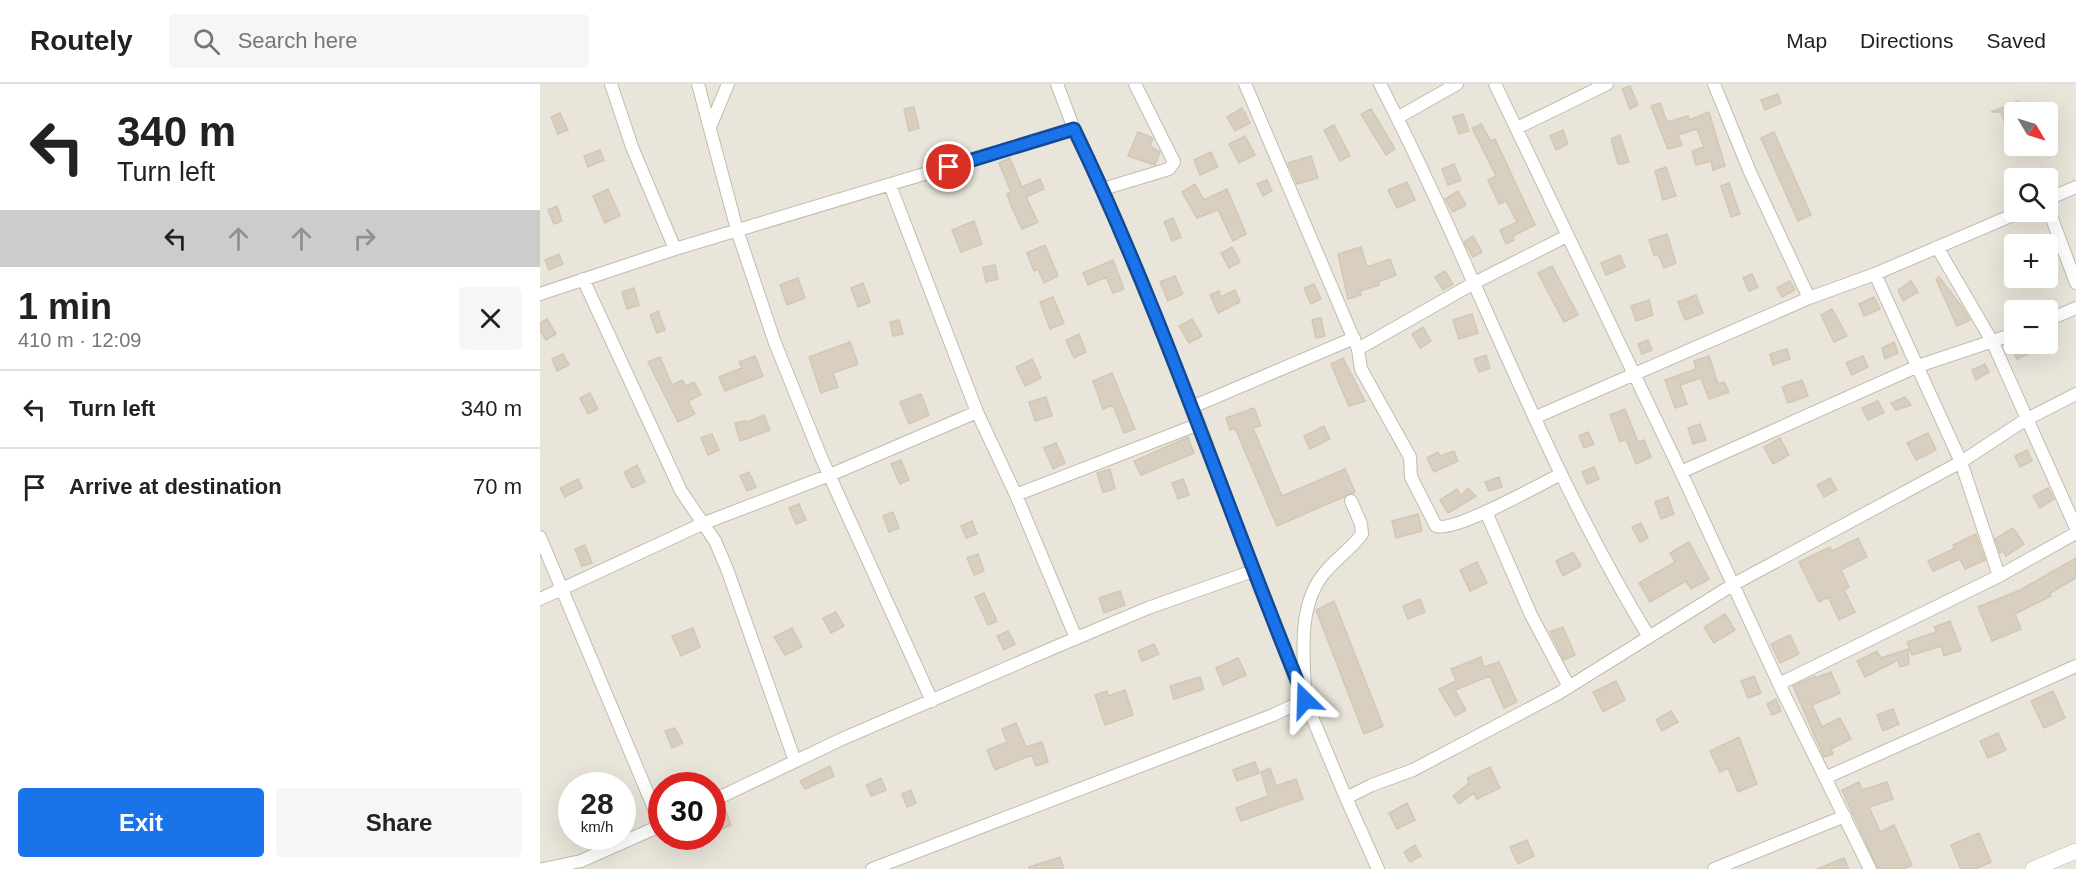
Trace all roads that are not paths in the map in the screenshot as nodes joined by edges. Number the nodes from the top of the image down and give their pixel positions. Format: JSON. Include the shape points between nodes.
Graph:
{"nodes":[{"id":1,"x":611,"y":84,"type":"edge"},
{"id":2,"x":698,"y":84,"type":"edge"},
{"id":3,"x":728,"y":84,"type":"edge"},
{"id":4,"x":1057,"y":84,"type":"edge"},
{"id":5,"x":1135,"y":84,"type":"edge"},
{"id":6,"x":1245,"y":84,"type":"edge"},
{"id":7,"x":1380,"y":84,"type":"edge"},
{"id":8,"x":1456,"y":84,"type":"edge"},
{"id":9,"x":1495,"y":84,"type":"edge"},
{"id":10,"x":1607,"y":84,"type":"edge"},
{"id":11,"x":1714,"y":84,"type":"edge"},
{"id":12,"x":1397,"y":118,"type":"junction"},
{"id":13,"x":711,"y":127,"type":"junction"},
{"id":14,"x":1517,"y":128,"type":"junction"},
{"id":15,"x":1074,"y":129,"type":"junction"},
{"id":16,"x":890,"y":185,"type":"junction"},
{"id":17,"x":2076,"y":187,"type":"edge"},
{"id":18,"x":1103,"y":189,"type":"junction"},
{"id":19,"x":2058,"y":195,"type":"edge"},
{"id":20,"x":2004,"y":219,"type":"edge"},
{"id":21,"x":2053,"y":222,"type":"edge"},
{"id":22,"x":737,"y":230,"type":"junction"},
{"id":23,"x":1567,"y":236,"type":"junction"},
{"id":24,"x":1937,"y":247,"type":"junction"},
{"id":25,"x":675,"y":249,"type":"junction"},
{"id":26,"x":1875,"y":274,"type":"junction"},
{"id":27,"x":583,"y":279,"type":"junction"},
{"id":28,"x":2076,"y":283,"type":"edge"},
{"id":29,"x":1474,"y":284,"type":"junction"},
{"id":30,"x":540,"y":294,"type":"edge"},
{"id":31,"x":1809,"y":298,"type":"junction"},
{"id":32,"x":2076,"y":308,"type":"edge"},
{"id":33,"x":2058,"y":316,"type":"edge"},
{"id":34,"x":2004,"y":338,"type":"edge"},
{"id":35,"x":1993,"y":343,"type":"junction"},
{"id":36,"x":1356,"y":344,"type":"junction"},
{"id":37,"x":1918,"y":366,"type":"junction"},
{"id":38,"x":1635,"y":376,"type":"junction"},
{"id":39,"x":2076,"y":394,"type":"edge"},
{"id":40,"x":1192,"y":407,"type":"junction"},
{"id":41,"x":977,"y":412,"type":"junction"},
{"id":42,"x":1536,"y":417,"type":"junction"},
{"id":43,"x":2025,"y":420,"type":"junction"},
{"id":44,"x":1199,"y":424,"type":"junction"},
{"id":45,"x":1961,"y":462,"type":"junction"},
{"id":46,"x":1682,"y":472,"type":"junction"},
{"id":47,"x":1561,"y":474,"type":"junction"},
{"id":48,"x":830,"y":475,"type":"junction"},
{"id":49,"x":1016,"y":495,"type":"junction"},
{"id":50,"x":1351,"y":501,"type":"dead end"},
{"id":51,"x":1486,"y":512,"type":"junction"},
{"id":52,"x":702,"y":524,"type":"junction"},
{"id":53,"x":2076,"y":528,"type":"edge"},
{"id":54,"x":2076,"y":533,"type":"edge"},
{"id":55,"x":540,"y":537,"type":"edge"},
{"id":56,"x":1253,"y":572,"type":"junction"},
{"id":57,"x":1999,"y":576,"type":"junction"},
{"id":58,"x":1734,"y":584,"type":"junction"},
{"id":59,"x":562,"y":590,"type":"junction"},
{"id":60,"x":540,"y":599,"type":"edge"},
{"id":61,"x":1649,"y":637,"type":"junction"},
{"id":62,"x":1076,"y":638,"type":"junction"},
{"id":63,"x":2076,"y":666,"type":"edge"},
{"id":64,"x":1779,"y":684,"type":"junction"},
{"id":65,"x":1569,"y":687,"type":"junction"},
{"id":66,"x":1305,"y":700,"type":"junction"},
{"id":67,"x":932,"y":701,"type":"junction"},
{"id":68,"x":795,"y":761,"type":"junction"},
{"id":69,"x":1827,"y":777,"type":"junction"},
{"id":70,"x":648,"y":794,"type":"edge"},
{"id":71,"x":726,"y":794,"type":"edge"},
{"id":72,"x":1346,"y":798,"type":"junction"},
{"id":73,"x":1845,"y":816,"type":"junction"},
{"id":74,"x":648,"y":831,"type":"edge"},
{"id":75,"x":2076,"y":851,"type":"edge"},
{"id":76,"x":543,"y":869,"type":"edge"},
{"id":77,"x":872,"y":869,"type":"edge"},
{"id":78,"x":1378,"y":869,"type":"edge"},
{"id":79,"x":1714,"y":869,"type":"edge"},
{"id":80,"x":1870,"y":869,"type":"edge"},
{"id":81,"x":2033,"y":869,"type":"edge"}],
"edges":[{"from":1,"to":25,"type":"street","via":[[632,147]]},
{"from":2,"to":13,"type":"street"},
{"from":3,"to":13,"type":"street"},
{"from":4,"to":15,"type":"street"},
{"from":5,"to":18,"type":"street","via":[[1173,166]]},
{"from":6,"to":36,"type":"street"},
{"from":7,"to":12,"type":"street"},
{"from":8,"to":12,"type":"street"},
{"from":9,"to":14,"type":"street"},
{"from":10,"to":14,"type":"street"},
{"from":11,"to":31,"type":"street"},
{"from":12,"to":29,"type":"street"},
{"from":13,"to":22,"type":"street"},
{"from":14,"to":23,"type":"street"},
{"from":15,"to":16,"type":"street"},
{"from":15,"to":18,"type":"street"},
{"from":16,"to":22,"type":"street"},
{"from":16,"to":41,"type":"street"},
{"from":17,"to":19,"type":"street"},
{"from":18,"to":40,"type":"street"},
{"from":20,"to":24,"type":"street"},
{"from":21,"to":28,"type":"street"},
{"from":22,"to":25,"type":"street"},
{"from":22,"to":48,"type":"street","via":[[775,343]]},
{"from":23,"to":29,"type":"street"},
{"from":23,"to":38,"type":"street"},
{"from":24,"to":26,"type":"street"},
{"from":24,"to":35,"type":"street"},
{"from":25,"to":27,"type":"street"},
{"from":26,"to":31,"type":"street"},
{"from":26,"to":37,"type":"street"},
{"from":27,"to":30,"type":"street"},
{"from":27,"to":52,"type":"street","via":[[661,450]]},
{"from":29,"to":36,"type":"street"},
{"from":29,"to":42,"type":"street"},
{"from":31,"to":38,"type":"street"},
{"from":32,"to":33,"type":"street"},
{"from":34,"to":35,"type":"street"},
{"from":35,"to":37,"type":"street"},
{"from":35,"to":43,"type":"street"},
{"from":36,"to":40,"type":"street"},
{"from":36,"to":51,"type":"street","via":[[1361,369],[1410,457],[1411,477],[1432,523],[1446,528]]},
{"from":37,"to":45,"type":"street"},
{"from":37,"to":46,"type":"street"},
{"from":38,"to":42,"type":"street"},
{"from":38,"to":46,"type":"street"},
{"from":39,"to":43,"type":"street"},
{"from":40,"to":44,"type":"street"},
{"from":41,"to":48,"type":"street"},
{"from":41,"to":49,"type":"street"},
{"from":42,"to":47,"type":"street"},
{"from":43,"to":45,"type":"street"},
{"from":43,"to":53,"type":"street"},
{"from":44,"to":49,"type":"street"},
{"from":44,"to":56,"type":"street"},
{"from":45,"to":57,"type":"street"},
{"from":45,"to":58,"type":"street"},
{"from":46,"to":58,"type":"street"},
{"from":47,"to":51,"type":"street"},
{"from":47,"to":61,"type":"street","via":[[1611,575]]},
{"from":48,"to":52,"type":"street"},
{"from":48,"to":67,"type":"street"},
{"from":49,"to":62,"type":"street"},
{"from":50,"to":66,"type":"street","via":[[1362,524],[1362,534],[1314,588],[1303,638]]},
{"from":51,"to":65,"type":"street","via":[[1531,615]]},
{"from":52,"to":59,"type":"street"},
{"from":52,"to":68,"type":"street","via":[[728,569]]},
{"from":54,"to":57,"type":"street"},
{"from":55,"to":59,"type":"street"},
{"from":56,"to":62,"type":"street"},
{"from":56,"to":66,"type":"street"},
{"from":57,"to":64,"type":"street"},
{"from":58,"to":61,"type":"street"},
{"from":58,"to":64,"type":"street"},
{"from":59,"to":60,"type":"street"},
{"from":59,"to":70,"type":"street"},
{"from":61,"to":65,"type":"street"},
{"from":62,"to":67,"type":"street"},
{"from":63,"to":69,"type":"street"},
{"from":64,"to":69,"type":"street"},
{"from":65,"to":72,"type":"street","via":[[1413,770]]},
{"from":66,"to":72,"type":"street"},
{"from":66,"to":77,"type":"street"},
{"from":67,"to":68,"type":"street"},
{"from":68,"to":71,"type":"street"},
{"from":69,"to":73,"type":"street"},
{"from":72,"to":78,"type":"street"},
{"from":73,"to":79,"type":"street"},
{"from":73,"to":80,"type":"street"},
{"from":74,"to":76,"type":"street","via":[[581,861]]},
{"from":75,"to":81,"type":"street"}]}
